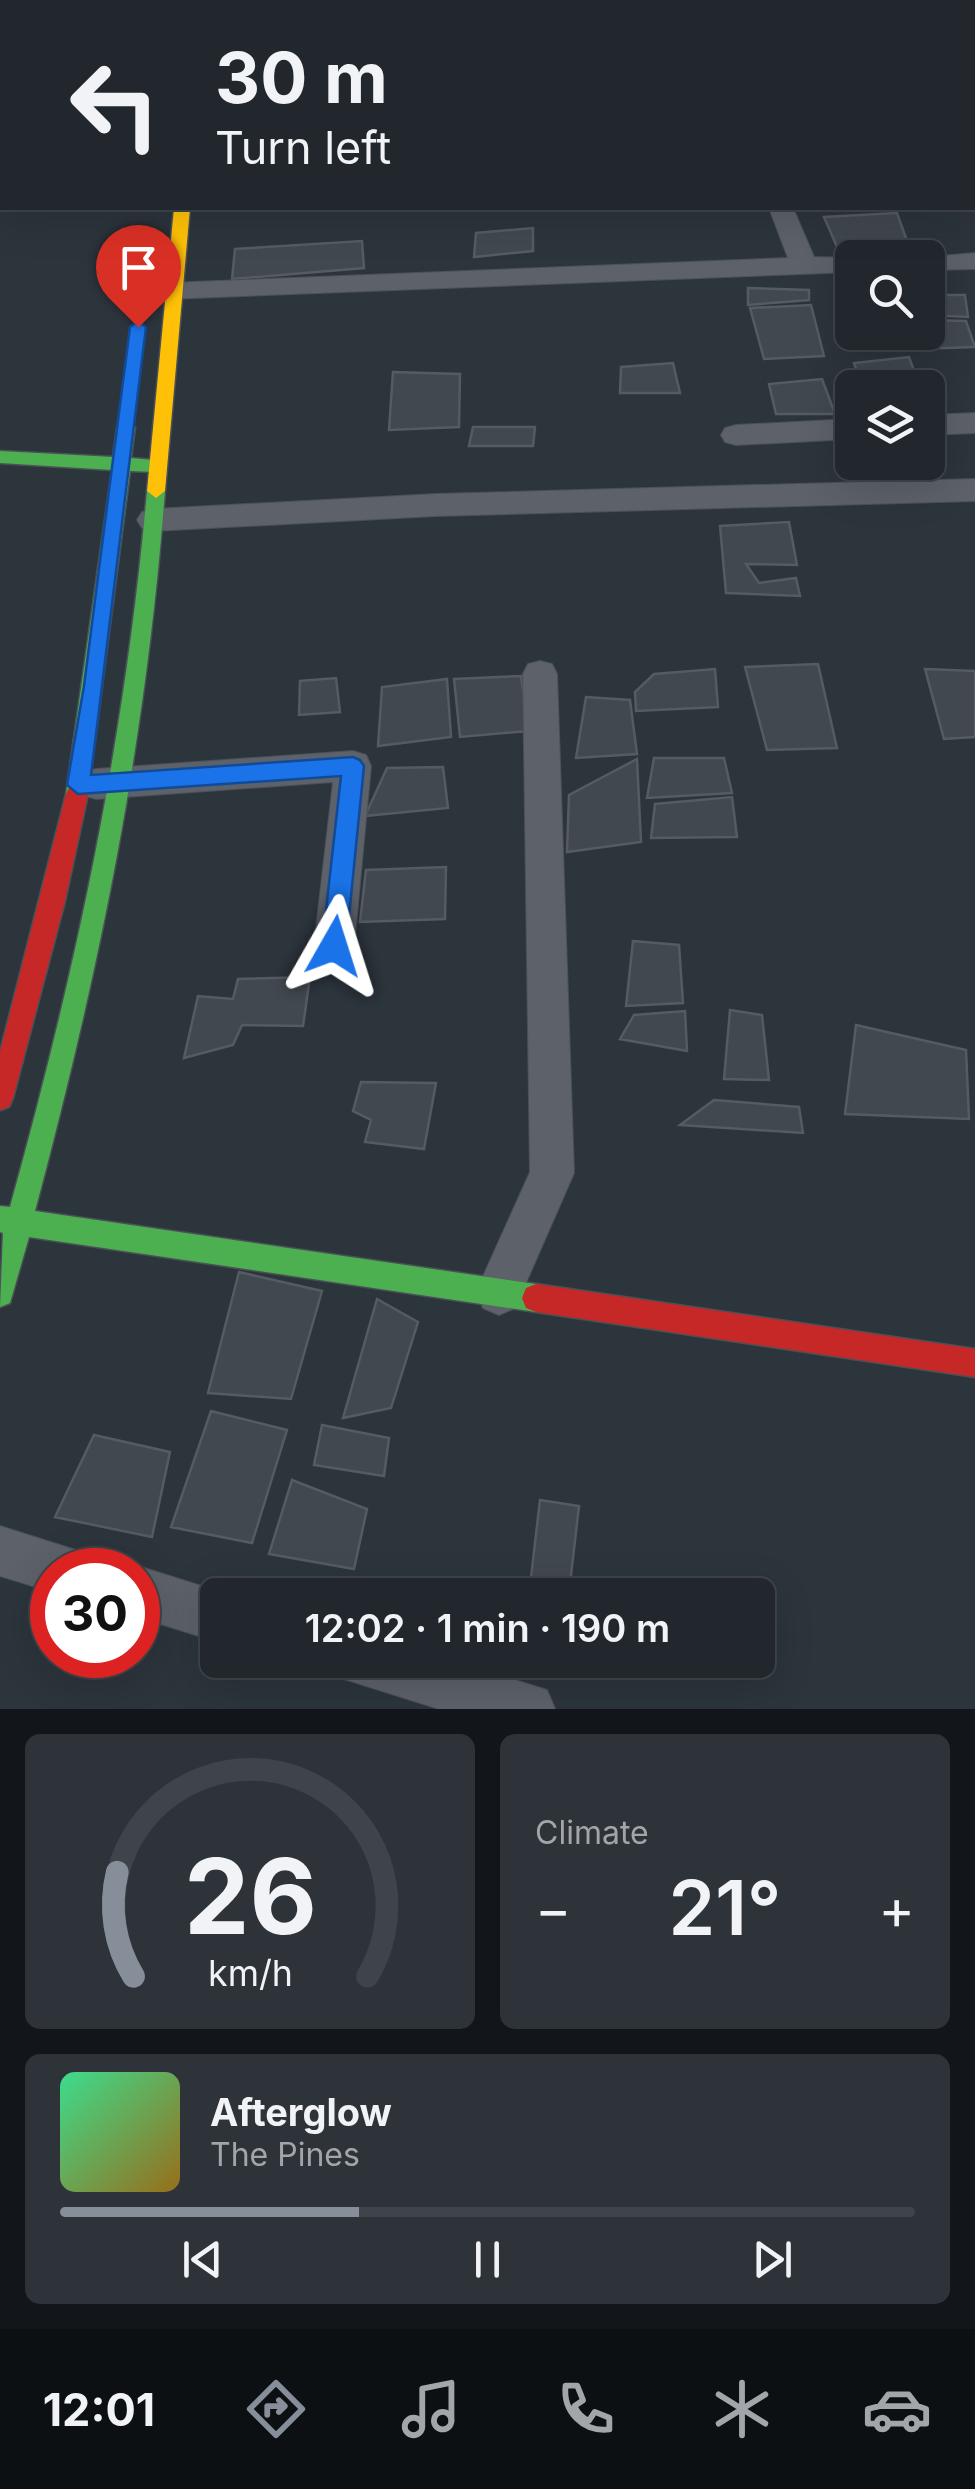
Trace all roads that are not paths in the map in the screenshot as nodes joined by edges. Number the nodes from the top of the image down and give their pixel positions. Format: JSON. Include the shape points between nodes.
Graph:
{"nodes":[{"id":1,"x":182,"y":210,"type":"edge"},
{"id":2,"x":782,"y":210,"type":"edge"},
{"id":3,"x":945,"y":263,"type":"edge"},
{"id":4,"x":835,"y":264,"type":"edge"},
{"id":5,"x":804,"y":265,"type":"junction"},
{"id":6,"x":974,"y":266,"type":"edge"},
{"id":7,"x":172,"y":291,"type":"junction"},
{"id":8,"x":142,"y":293,"type":"dead end"},
{"id":9,"x":128,"y":409,"type":"dead end"},
{"id":10,"x":975,"y":423,"type":"edge"},
{"id":11,"x":945,"y":424,"type":"edge"},
{"id":12,"x":835,"y":430,"type":"edge"},
{"id":13,"x":736,"y":436,"type":"dead end"},
{"id":14,"x":0,"y":457,"type":"edge"},
{"id":15,"x":156,"y":466,"type":"junction"},
{"id":16,"x":121,"y":468,"type":"junction"},
{"id":17,"x":975,"y":490,"type":"edge"},
{"id":18,"x":153,"y":520,"type":"junction"},
{"id":19,"x":540,"y":674,"type":"dead end"},
{"id":20,"x":122,"y":782,"type":"junction"},
{"id":21,"x":78,"y":785,"type":"junction"},
{"id":22,"x":334,"y":946,"type":"dead end"},
{"id":23,"x":0,"y":1098,"type":"edge"},
{"id":24,"x":10,"y":1220,"type":"edge"},
{"id":25,"x":499,"y":1292,"type":"junction"},
{"id":26,"x":0,"y":1294,"type":"edge"},
{"id":27,"x":975,"y":1363,"type":"edge"},
{"id":28,"x":0,"y":1550,"type":"edge"},
{"id":29,"x":30,"y":1559,"type":"edge"},
{"id":30,"x":160,"y":1599,"type":"edge"},
{"id":31,"x":200,"y":1611,"type":"edge"},
{"id":32,"x":393,"y":1678,"type":"edge"},
{"id":33,"x":418,"y":1693,"type":"edge"},
{"id":34,"x":528,"y":1709,"type":"edge"}],
"edges":[{"from":1,"to":7,"type":"main road"},
{"from":2,"to":5,"type":"street"},
{"from":3,"to":6,"type":"street"},
{"from":4,"to":5,"type":"street"},
{"from":5,"to":7,"type":"street"},
{"from":7,"to":8,"type":"street"},
{"from":7,"to":15,"type":"main road"},
{"from":9,"to":16,"type":"main road"},
{"from":10,"to":11,"type":"street"},
{"from":12,"to":13,"type":"street"},
{"from":14,"to":16,"type":"main road"},
{"from":15,"to":16,"type":"main road"},
{"from":15,"to":18,"type":"main road"},
{"from":16,"to":21,"type":"main road"},
{"from":17,"to":18,"type":"street"},
{"from":18,"to":20,"type":"main road"},
{"from":19,"to":25,"type":"street","via":[[552,1173]]},
{"from":20,"to":21,"type":"street"},
{"from":20,"to":22,"type":"street","via":[[353,766]]},
{"from":20,"to":24,"type":"main road","via":[[90,940]]},
{"from":21,"to":23,"type":"main road"},
{"from":24,"to":25,"type":"main road"},
{"from":24,"to":26,"type":"main road"},
{"from":25,"to":27,"type":"main road"},
{"from":28,"to":29,"type":"street"},
{"from":30,"to":31,"type":"street"},
{"from":32,"to":33,"type":"street"},
{"from":33,"to":34,"type":"street"}]}
